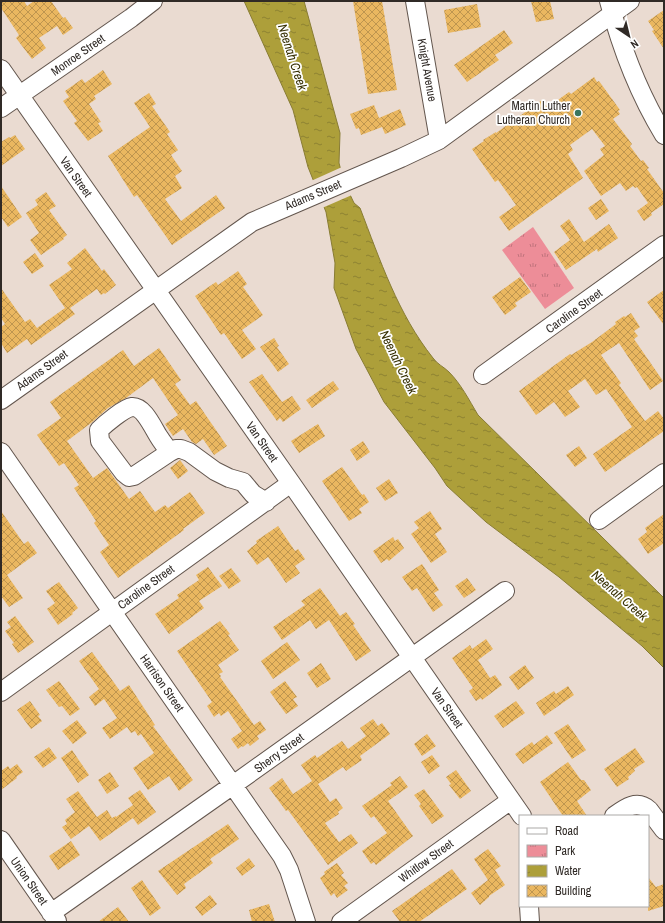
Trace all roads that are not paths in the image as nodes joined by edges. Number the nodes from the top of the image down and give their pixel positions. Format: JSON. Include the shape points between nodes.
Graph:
{"nodes":[{"id":1,"x":153,"y":1,"type":"edge"},
{"id":2,"x":415,"y":1,"type":"edge"},
{"id":3,"x":630,"y":1,"type":"edge"},
{"id":4,"x":610,"y":8,"type":"edge"},
{"id":5,"x":1,"y":69,"type":"edge"},
{"id":6,"x":20,"y":96,"type":"junction"},
{"id":7,"x":1,"y":108,"type":"edge"},
{"id":8,"x":664,"y":135,"type":"edge"},
{"id":9,"x":440,"y":140,"type":"junction"},
{"id":10,"x":664,"y":245,"type":"edge"},
{"id":11,"x":156,"y":289,"type":"junction"},
{"id":12,"x":483,"y":375,"type":"dead end"},
{"id":13,"x":1,"y":400,"type":"edge"},
{"id":14,"x":1,"y":452,"type":"edge"},
{"id":15,"x":170,"y":452,"type":"dead end"},
{"id":16,"x":664,"y":473,"type":"edge"},
{"id":17,"x":291,"y":483,"type":"junction"},
{"id":18,"x":266,"y":502,"type":"junction"},
{"id":19,"x":599,"y":520,"type":"dead end"},
{"id":20,"x":505,"y":591,"type":"dead end"},
{"id":21,"x":112,"y":612,"type":"junction"},
{"id":22,"x":412,"y":658,"type":"junction"},
{"id":23,"x":1,"y":692,"type":"edge"},
{"id":24,"x":234,"y":785,"type":"junction"},
{"id":25,"x":511,"y":800,"type":"junction"},
{"id":26,"x":521,"y":815,"type":"edge"},
{"id":27,"x":615,"y":815,"type":"edge"},
{"id":28,"x":664,"y":830,"type":"edge"},
{"id":29,"x":1,"y":840,"type":"edge"},
{"id":30,"x":529,"y":907,"type":"edge"},
{"id":31,"x":54,"y":917,"type":"edge"},
{"id":32,"x":306,"y":922,"type":"edge"},
{"id":33,"x":341,"y":922,"type":"edge"},
{"id":34,"x":530,"y":922,"type":"edge"}],
"edges":[{"from":1,"to":6,"type":"street","name":"Monroe Street"},
{"from":2,"to":9,"type":"street","name":"Knight Avenue"},
{"from":3,"to":4,"type":"street","name":"Adams Street"},
{"from":4,"to":8,"type":"street","via":[[636,79]]},
{"from":4,"to":9,"type":"street","name":"Adams Street"},
{"from":5,"to":6,"type":"street","name":"Van Street"},
{"from":6,"to":7,"type":"street","name":"Monroe Street"},
{"from":6,"to":11,"type":"street","name":"Van Street"},
{"from":9,"to":11,"type":"street","name":"Adams Street","via":[[252,222]]},
{"from":10,"to":12,"type":"street","name":"Caroline Street"},
{"from":11,"to":13,"type":"street","name":"Adams Street"},
{"from":11,"to":17,"type":"street","name":"Van Street"},
{"from":14,"to":21,"type":"street","name":"Harrison Street"},
{"from":15,"to":18,"type":"street","via":[[181,448],[189,452],[214,471],[242,482],[253,494]]},
{"from":16,"to":19,"type":"street"},
{"from":17,"to":18,"type":"street","name":"Caroline Street"},
{"from":17,"to":22,"type":"street","name":"Van Street"},
{"from":18,"to":21,"type":"street","name":"Caroline Street"},
{"from":20,"to":22,"type":"street","name":"Sherry Street"},
{"from":21,"to":23,"type":"street","name":"Caroline Street"},
{"from":21,"to":24,"type":"street","name":"Harrison Street"},
{"from":22,"to":24,"type":"street","name":"Sherry Street"},
{"from":22,"to":25,"type":"street","name":"Van Street"},
{"from":24,"to":31,"type":"street","name":"Sherry Street"},
{"from":24,"to":32,"type":"street","name":"Harrison Street","via":[[282,856]]},
{"from":25,"to":26,"type":"street","name":"Van Street"},
{"from":25,"to":33,"type":"street","name":"Whitlow Street"},
{"from":27,"to":28,"type":"street","via":[[628,806],[646,807]]},
{"from":29,"to":31,"type":"street","name":"Union Street"},
{"from":30,"to":34,"type":"street"}]}
